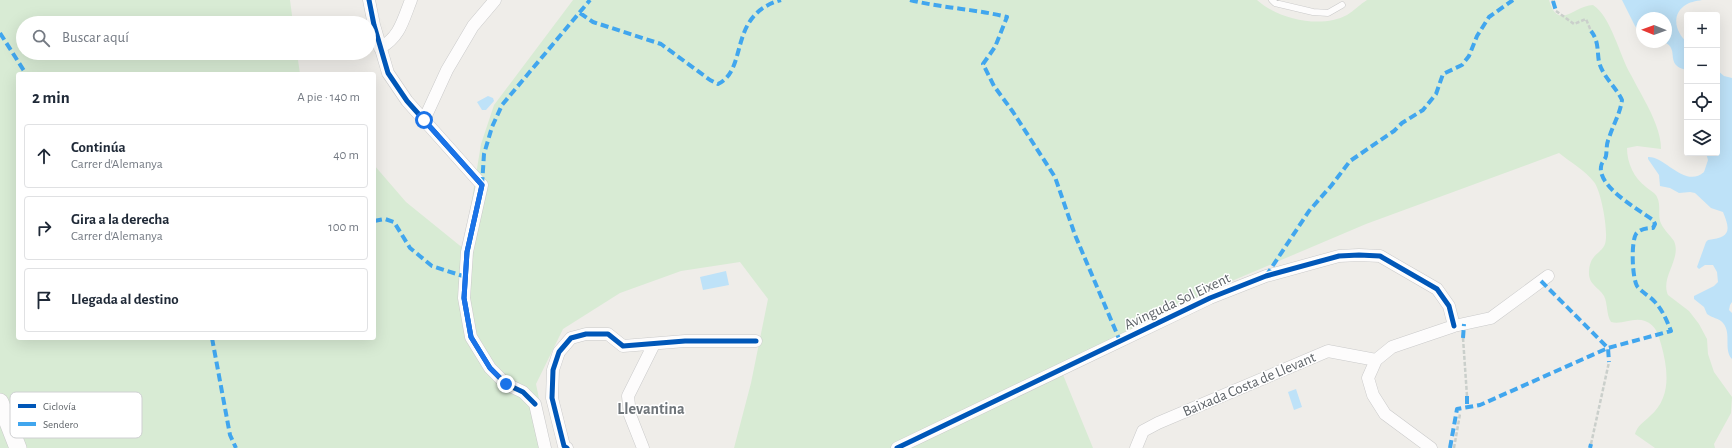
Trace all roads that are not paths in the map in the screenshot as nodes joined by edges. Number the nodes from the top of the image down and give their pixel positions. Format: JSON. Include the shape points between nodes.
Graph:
{"nodes":[{"id":1,"x":369,"y":0,"type":"edge"},
{"id":2,"x":411,"y":0,"type":"edge"},
{"id":3,"x":495,"y":0,"type":"edge"},
{"id":4,"x":1272,"y":0,"type":"edge"},
{"id":5,"x":1342,"y":6,"type":"dead end"},
{"id":6,"x":373,"y":16,"type":"edge"},
{"id":7,"x":376,"y":31,"type":"edge"},
{"id":8,"x":380,"y":48,"type":"junction"},
{"id":9,"x":424,"y":120,"type":"junction"},
{"id":10,"x":1548,"y":276,"type":"dead end"},
{"id":11,"x":1454,"y":326,"type":"junction"},
{"id":12,"x":756,"y":341,"type":"dead end"},
{"id":13,"x":654,"y":344,"type":"junction"},
{"id":14,"x":1376,"y":360,"type":"junction"},
{"id":15,"x":552,"y":398,"type":"junction"},
{"id":16,"x":0,"y":402,"type":"edge"},
{"id":17,"x":535,"y":404,"type":"junction"},
{"id":18,"x":10,"y":428,"type":"edge"},
{"id":19,"x":14,"y":438,"type":"edge"},
{"id":20,"x":18,"y":448,"type":"edge"},
{"id":21,"x":546,"y":448,"type":"edge"},
{"id":22,"x":567,"y":448,"type":"edge"},
{"id":23,"x":643,"y":448,"type":"edge"},
{"id":24,"x":897,"y":448,"type":"edge"},
{"id":25,"x":1136,"y":448,"type":"edge"},
{"id":26,"x":1431,"y":448,"type":"edge"}],
"edges":[{"from":1,"to":6,"type":"street"},
{"from":2,"to":8,"type":"street","via":[[396,37]]},
{"from":3,"to":9,"type":"street","via":[[473,26],[447,70]]},
{"from":4,"to":5,"type":"lane","via":[[1274,3],[1328,14]]},
{"from":7,"to":8,"type":"street"},
{"from":8,"to":9,"type":"street","via":[[388,73]]},
{"from":9,"to":17,"type":"street","via":[[482,185],[467,252],[464,298],[471,337],[490,368],[506,384],[523,392]]},
{"from":10,"to":11,"type":"street","via":[[1491,318]]},
{"from":11,"to":14,"type":"street","via":[[1392,347]]},
{"from":11,"to":24,"type":"street","name":"Avinguda Sol Eixent","via":[[1449,306],[1437,289],[1380,256],[1339,256],[1266,276],[1210,298]]},
{"from":12,"to":13,"type":"street","via":[[685,341]]},
{"from":13,"to":15,"type":"street","via":[[623,346],[608,334],[586,334],[570,338],[559,352],[553,370]]},
{"from":13,"to":23,"type":"street","via":[[628,396],[630,416]]},
{"from":14,"to":25,"type":"street","name":"Baixada Costa de Llevant","via":[[1328,351],[1158,423],[1143,431]]},
{"from":14,"to":26,"type":"street","via":[[1368,378],[1373,395],[1385,414]]},
{"from":15,"to":17,"type":"street"},
{"from":15,"to":22,"type":"street","via":[[564,446]]},
{"from":16,"to":18,"type":"main road"},
{"from":17,"to":21,"type":"street"},
{"from":19,"to":20,"type":"main road"}]}
